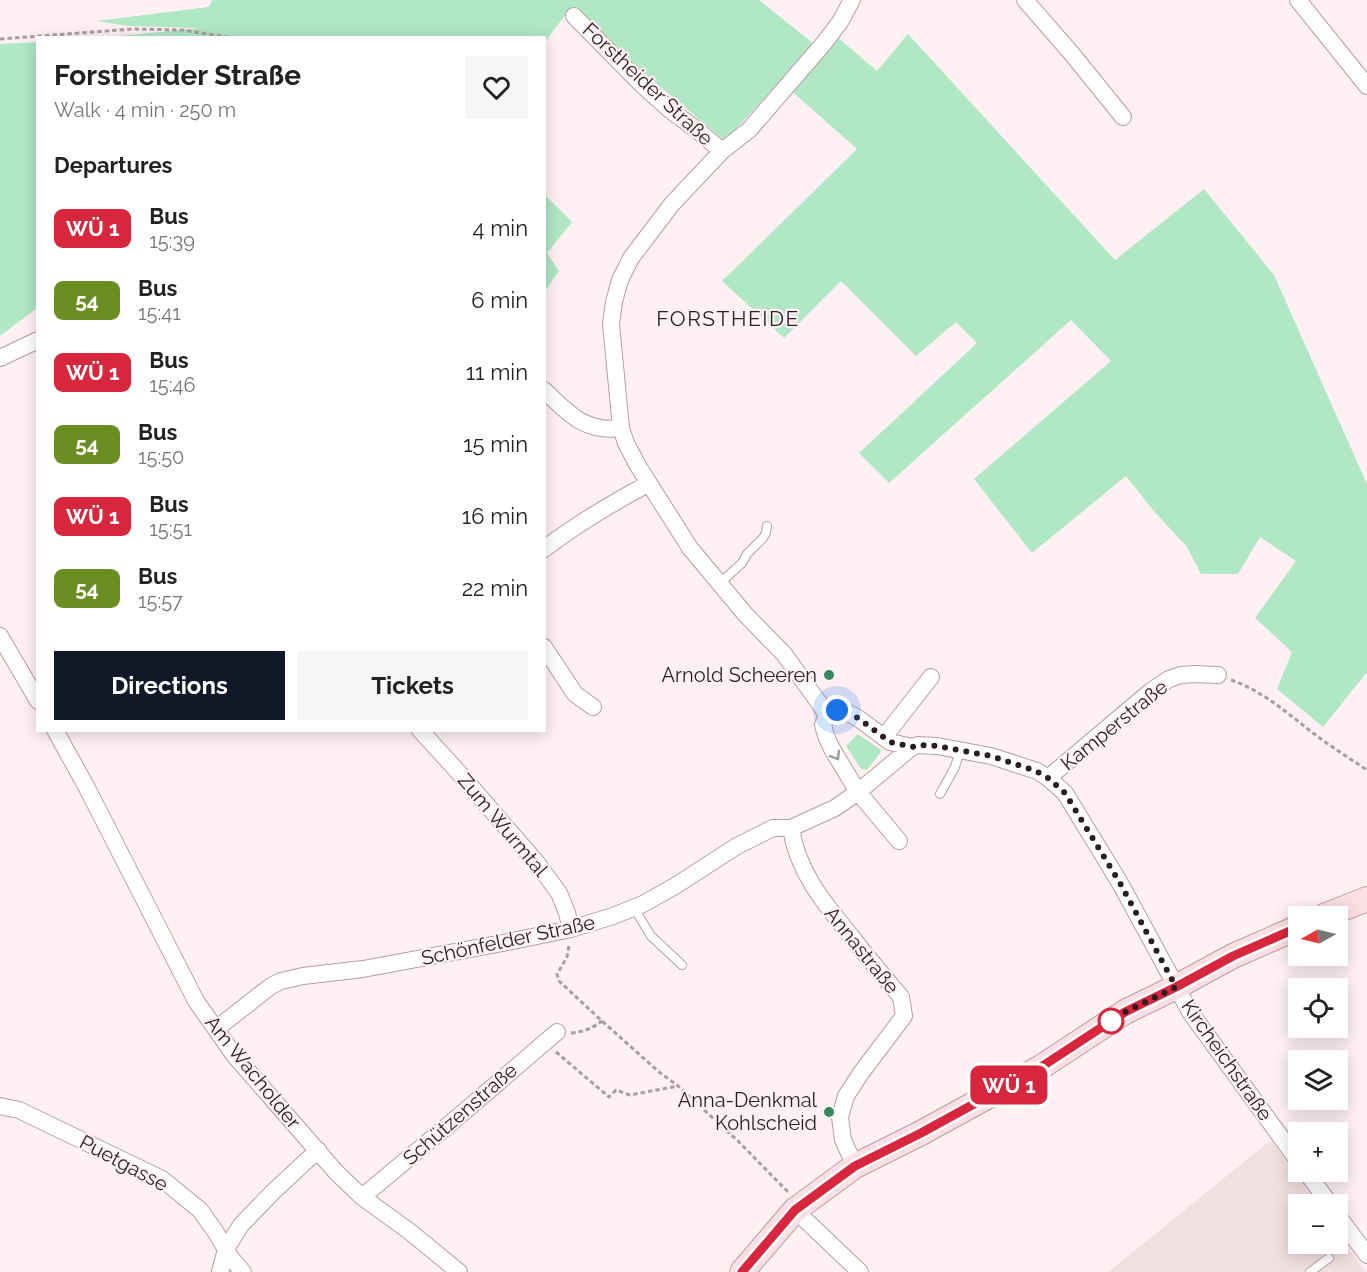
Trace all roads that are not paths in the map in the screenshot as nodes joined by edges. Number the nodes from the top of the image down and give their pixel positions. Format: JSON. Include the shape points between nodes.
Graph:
{"nodes":[{"id":1,"x":852,"y":0,"type":"edge"},
{"id":2,"x":1025,"y":0,"type":"edge"},
{"id":3,"x":1298,"y":0,"type":"edge"},
{"id":4,"x":574,"y":16,"type":"dead end"},
{"id":5,"x":1367,"y":86,"type":"edge"},
{"id":6,"x":1123,"y":117,"type":"dead end"},
{"id":7,"x":722,"y":151,"type":"junction"},
{"id":8,"x":36,"y":341,"type":"edge"},
{"id":9,"x":0,"y":358,"type":"edge"},
{"id":10,"x":546,"y":392,"type":"edge"},
{"id":11,"x":621,"y":428,"type":"junction"},
{"id":12,"x":648,"y":484,"type":"junction"},
{"id":13,"x":767,"y":526,"type":"dead end"},
{"id":14,"x":546,"y":548,"type":"edge"},
{"id":15,"x":719,"y":584,"type":"junction"},
{"id":16,"x":0,"y":636,"type":"edge"},
{"id":17,"x":546,"y":650,"type":"edge"},
{"id":18,"x":1218,"y":675,"type":"road end"},
{"id":19,"x":931,"y":677,"type":"dead end"},
{"id":20,"x":35,"y":690,"type":"edge"},
{"id":21,"x":593,"y":706,"type":"dead end"},
{"id":22,"x":826,"y":714,"type":"junction"},
{"id":23,"x":56,"y":732,"type":"edge"},
{"id":24,"x":422,"y":732,"type":"edge"},
{"id":25,"x":884,"y":737,"type":"junction"},
{"id":26,"x":912,"y":747,"type":"junction"},
{"id":27,"x":960,"y":750,"type":"junction"},
{"id":28,"x":1048,"y":778,"type":"junction"},
{"id":29,"x":858,"y":792,"type":"junction"},
{"id":30,"x":940,"y":794,"type":"dead end"},
{"id":31,"x":791,"y":828,"type":"junction"},
{"id":32,"x":899,"y":841,"type":"dead end"},
{"id":33,"x":1367,"y":899,"type":"edge"},
{"id":34,"x":1348,"y":907,"type":"edge"},
{"id":35,"x":634,"y":908,"type":"junction"},
{"id":36,"x":571,"y":929,"type":"junction"},
{"id":37,"x":1288,"y":932,"type":"edge"},
{"id":38,"x":682,"y":965,"type":"dead end"},
{"id":39,"x":1176,"y":987,"type":"junction"},
{"id":40,"x":216,"y":1029,"type":"junction"},
{"id":41,"x":549,"y":1038,"type":"road end"},
{"id":42,"x":0,"y":1106,"type":"edge"},
{"id":43,"x":1288,"y":1147,"type":"edge"},
{"id":44,"x":318,"y":1150,"type":"junction"},
{"id":45,"x":855,"y":1166,"type":"junction"},
{"id":46,"x":362,"y":1197,"type":"junction"},
{"id":47,"x":795,"y":1210,"type":"junction"},
{"id":48,"x":1348,"y":1229,"type":"edge"},
{"id":49,"x":226,"y":1249,"type":"junction"},
{"id":50,"x":1367,"y":1255,"type":"edge"},
{"id":51,"x":1329,"y":1258,"type":"dead end"},
{"id":52,"x":220,"y":1272,"type":"edge"},
{"id":53,"x":243,"y":1272,"type":"edge"},
{"id":54,"x":459,"y":1272,"type":"edge"},
{"id":55,"x":742,"y":1272,"type":"edge"},
{"id":56,"x":860,"y":1272,"type":"edge"},
{"id":57,"x":1310,"y":1272,"type":"edge"}],
"edges":[{"from":1,"to":7,"type":"street","name":"Forstheider Straße","via":[[825,43],[749,130]]},
{"from":2,"to":6,"type":"street"},
{"from":3,"to":5,"type":"street"},
{"from":4,"to":7,"type":"street","name":"Forstheider Straße","via":[[670,110]]},
{"from":7,"to":11,"type":"street","name":"Forstheider Straße","via":[[672,204],[631,258],[620,280],[611,324]]},
{"from":8,"to":9,"type":"street"},
{"from":10,"to":11,"type":"street","via":[[575,418],[594,428]]},
{"from":11,"to":12,"type":"street","name":"Forstheider Straße"},
{"from":12,"to":14,"type":"street"},
{"from":12,"to":15,"type":"street","name":"Forstheider Straße"},
{"from":13,"to":15,"type":"lane","via":[[763,538]]},
{"from":15,"to":22,"type":"street","name":"Forstheider Straße","via":[[784,654]]},
{"from":16,"to":20,"type":"street"},
{"from":17,"to":21,"type":"street","via":[[575,694]]},
{"from":18,"to":28,"type":"street","name":"Kamperstraße","via":[[1169,679]]},
{"from":19,"to":25,"type":"street"},
{"from":22,"to":25,"type":"street","via":[[844,711]]},
{"from":22,"to":29,"type":"street","name":"Forstheider Straße","one_way":true,"via":[[826,736]]},
{"from":23,"to":40,"type":"street","name":"Am Wacholder","via":[[196,1001]]},
{"from":24,"to":36,"type":"street","name":"Zum Wurmtal","via":[[537,863],[559,893]]},
{"from":25,"to":26,"type":"street"},
{"from":26,"to":27,"type":"street"},
{"from":26,"to":29,"type":"street","name":"Schönfelder Straße"},
{"from":27,"to":28,"type":"street","via":[[991,756]]},
{"from":27,"to":30,"type":"lane"},
{"from":28,"to":39,"type":"street","via":[[1065,793],[1120,883]]},
{"from":29,"to":31,"type":"street","name":"Schönfelder Straße","via":[[835,808]]},
{"from":29,"to":32,"type":"street","name":"Forstheider Straße"},
{"from":31,"to":35,"type":"street","name":"Schönfelder Straße","via":[[773,828],[737,846]]},
{"from":31,"to":45,"type":"street","name":"Annastraße","via":[[803,868],[820,898],[901,997],[904,1016],[846,1096],[840,1117],[843,1140]]},
{"from":33,"to":34,"type":"street"},
{"from":35,"to":36,"type":"street","name":"Schönfelder Straße"},
{"from":35,"to":38,"type":"lane","via":[[651,936]]},
{"from":36,"to":40,"type":"street","name":"Schönfelder Straße","via":[[393,964],[281,981]]},
{"from":37,"to":39,"type":"street"},
{"from":39,"to":43,"type":"street","name":"Kircheichstraße"},
{"from":39,"to":45,"type":"street","via":[[1125,1012],[1038,1069]]},
{"from":40,"to":44,"type":"street","name":"Am Wacholder"},
{"from":41,"to":46,"type":"street","name":"Schützenstraße"},
{"from":42,"to":49,"type":"street","name":"Puetgasse","via":[[19,1110],[162,1179],[200,1210]]},
{"from":44,"to":46,"type":"street","name":"Am Wacholder"},
{"from":44,"to":49,"type":"street","via":[[241,1225]]},
{"from":45,"to":47,"type":"street"},
{"from":46,"to":54,"type":"street","name":"Am Wacholder"},
{"from":47,"to":55,"type":"street"},
{"from":47,"to":56,"type":"street"},
{"from":48,"to":50,"type":"street"},
{"from":49,"to":52,"type":"street"},
{"from":49,"to":53,"type":"street","name":"Puetgasse"},
{"from":51,"to":57,"type":"lane"}]}
